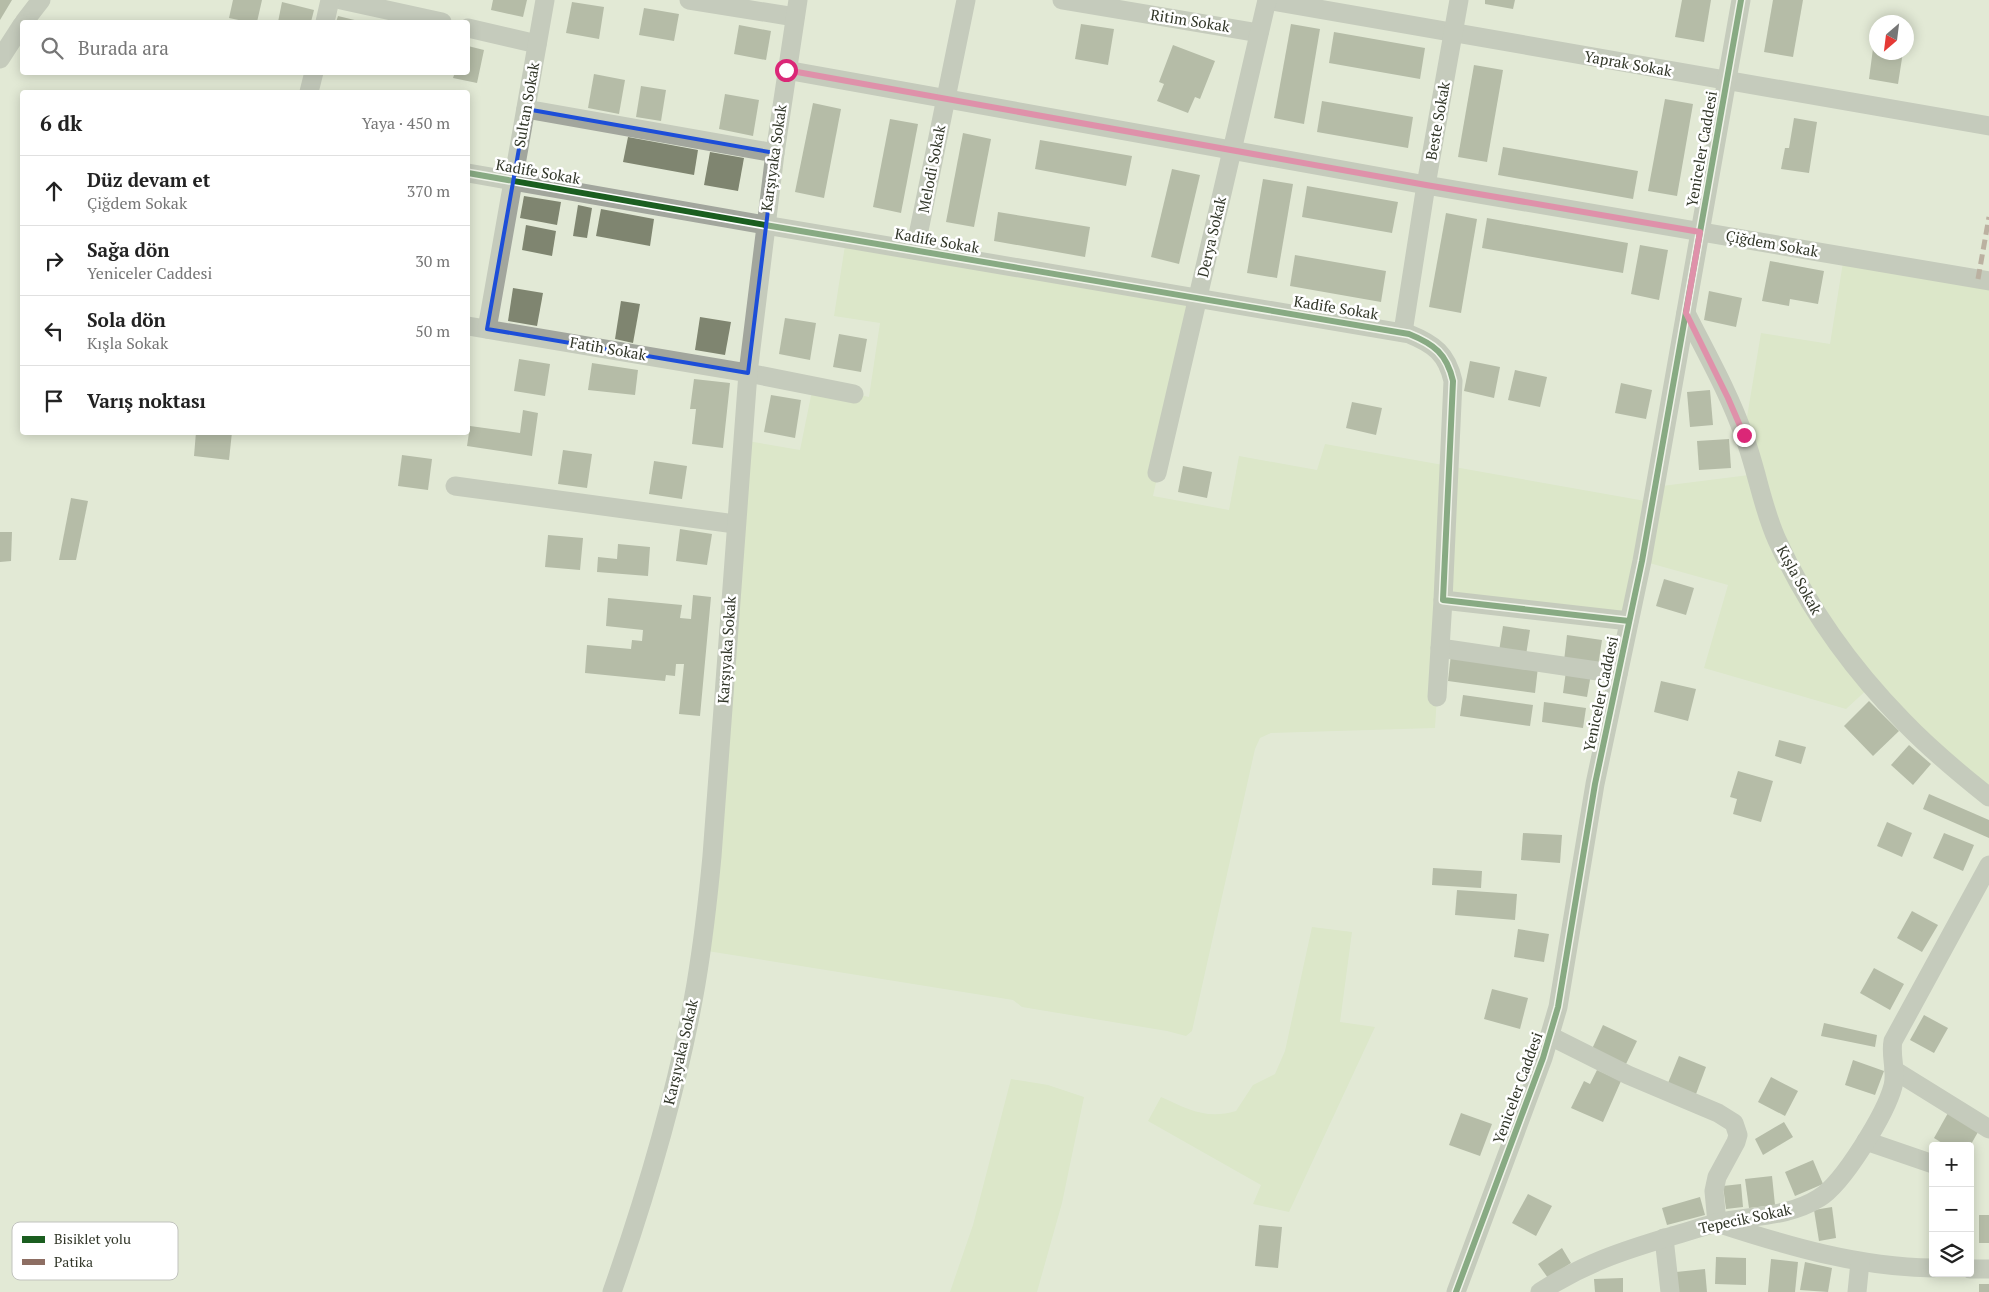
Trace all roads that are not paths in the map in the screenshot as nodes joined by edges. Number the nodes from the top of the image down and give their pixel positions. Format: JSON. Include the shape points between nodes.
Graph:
{"nodes":[{"id":1,"x":41,"y":0,"type":"edge"},
{"id":2,"x":330,"y":0,"type":"edge"},
{"id":3,"x":341,"y":0,"type":"edge"},
{"id":4,"x":545,"y":0,"type":"edge"},
{"id":5,"x":689,"y":0,"type":"edge"},
{"id":6,"x":966,"y":0,"type":"edge"},
{"id":7,"x":1062,"y":0,"type":"edge"},
{"id":8,"x":1267,"y":0,"type":"edge"},
{"id":9,"x":1459,"y":0,"type":"edge"},
{"id":10,"x":1741,"y":0,"type":"edge"},
{"id":11,"x":797,"y":9,"type":"edge"},
{"id":12,"x":27,"y":20,"type":"edge"},
{"id":13,"x":325,"y":20,"type":"edge"},
{"id":14,"x":433,"y":20,"type":"edge"},
{"id":15,"x":470,"y":28,"type":"edge"},
{"id":16,"x":20,"y":30,"type":"edge"},
{"id":17,"x":1259,"y":33,"type":"junction"},
{"id":18,"x":1454,"y":33,"type":"junction"},
{"id":19,"x":537,"y":44,"type":"junction"},
{"id":20,"x":0,"y":59,"type":"edge"},
{"id":21,"x":786,"y":70,"type":"junction"},
{"id":22,"x":313,"y":75,"type":"edge"},
{"id":23,"x":1726,"y":81,"type":"junction"},
{"id":24,"x":310,"y":90,"type":"edge"},
{"id":25,"x":946,"y":100,"type":"junction"},
{"id":26,"x":526,"y":109,"type":"junction"},
{"id":27,"x":1989,"y":126,"type":"edge"},
{"id":28,"x":1232,"y":150,"type":"junction"},
{"id":29,"x":774,"y":153,"type":"junction"},
{"id":30,"x":470,"y":173,"type":"edge"},
{"id":31,"x":513,"y":180,"type":"junction"},
{"id":32,"x":1426,"y":185,"type":"junction"},
{"id":33,"x":765,"y":226,"type":"junction"},
{"id":34,"x":1700,"y":232,"type":"junction"},
{"id":35,"x":916,"y":250,"type":"junction"},
{"id":36,"x":1989,"y":281,"type":"edge"},
{"id":37,"x":1198,"y":298,"type":"junction"},
{"id":38,"x":1686,"y":313,"type":"junction"},
{"id":39,"x":470,"y":326,"type":"edge"},
{"id":40,"x":487,"y":329,"type":"junction"},
{"id":41,"x":1403,"y":332,"type":"junction"},
{"id":42,"x":748,"y":373,"type":"junction"},
{"id":43,"x":854,"y":394,"type":"dead end"},
{"id":44,"x":1157,"y":473,"type":"dead end"},
{"id":45,"x":455,"y":486,"type":"dead end"},
{"id":46,"x":735,"y":524,"type":"junction"},
{"id":47,"x":1443,"y":600,"type":"junction"},
{"id":48,"x":1629,"y":621,"type":"junction"},
{"id":49,"x":1440,"y":648,"type":"junction"},
{"id":50,"x":1618,"y":674,"type":"junction"},
{"id":51,"x":1437,"y":697,"type":"dead end"},
{"id":52,"x":1989,"y":798,"type":"edge"},
{"id":53,"x":1989,"y":865,"type":"edge"},
{"id":54,"x":1550,"y":1036,"type":"junction"},
{"id":55,"x":1894,"y":1070,"type":"junction"},
{"id":56,"x":1989,"y":1129,"type":"edge"},
{"id":57,"x":1866,"y":1141,"type":"junction"},
{"id":58,"x":1929,"y":1163,"type":"edge"},
{"id":59,"x":1717,"y":1223,"type":"junction"},
{"id":60,"x":1664,"y":1238,"type":"junction"},
{"id":61,"x":1860,"y":1262,"type":"junction"},
{"id":62,"x":1929,"y":1268,"type":"edge"},
{"id":63,"x":1974,"y":1269,"type":"edge"},
{"id":64,"x":1989,"y":1269,"type":"edge"},
{"id":65,"x":612,"y":1292,"type":"edge"},
{"id":66,"x":1456,"y":1292,"type":"edge"},
{"id":67,"x":1540,"y":1292,"type":"edge"},
{"id":68,"x":1670,"y":1292,"type":"edge"},
{"id":69,"x":1858,"y":1292,"type":"edge"}],
"edges":[{"from":1,"to":12,"type":"street"},
{"from":2,"to":13,"type":"street"},
{"from":3,"to":14,"type":"street"},
{"from":4,"to":19,"type":"street","name":"Sultan Sokak"},
{"from":5,"to":11,"type":"street"},
{"from":6,"to":25,"type":"street","name":"Melodi Sokak"},
{"from":7,"to":17,"type":"street","name":"Ritim Sokak"},
{"from":8,"to":17,"type":"street","name":"Derya Sokak"},
{"from":8,"to":18,"type":"street","name":"Yaprak Sokak"},
{"from":9,"to":18,"type":"street","name":"Beste Sokak"},
{"from":10,"to":23,"type":"street","name":"Yeniceler Caddesi"},
{"from":11,"to":21,"type":"street","name":"Karşıyaka Sokak"},
{"from":15,"to":19,"type":"street"},
{"from":16,"to":20,"type":"street"},
{"from":17,"to":28,"type":"street","name":"Derya Sokak"},
{"from":18,"to":23,"type":"street","name":"Yaprak Sokak"},
{"from":18,"to":32,"type":"street","name":"Beste Sokak"},
{"from":19,"to":26,"type":"street","name":"Sultan Sokak"},
{"from":21,"to":25,"type":"street","name":"Çiğdem Sokak"},
{"from":21,"to":29,"type":"street","name":"Karşıyaka Sokak"},
{"from":22,"to":24,"type":"street"},
{"from":23,"to":27,"type":"street","name":"Yaprak Sokak"},
{"from":23,"to":34,"type":"street","name":"Yeniceler Caddesi"},
{"from":25,"to":28,"type":"street","name":"Çiğdem Sokak"},
{"from":25,"to":35,"type":"street","name":"Melodi Sokak"},
{"from":26,"to":29,"type":"street"},
{"from":26,"to":31,"type":"street","name":"Sultan Sokak"},
{"from":28,"to":32,"type":"street","name":"Çiğdem Sokak"},
{"from":28,"to":37,"type":"street","name":"Derya Sokak"},
{"from":29,"to":33,"type":"street","name":"Karşıyaka Sokak"},
{"from":30,"to":31,"type":"street","name":"Kadife Sokak"},
{"from":31,"to":33,"type":"street","name":"Kadife Sokak"},
{"from":31,"to":40,"type":"street","name":"Sultan Sokak"},
{"from":32,"to":34,"type":"street","name":"Çiğdem Sokak"},
{"from":32,"to":41,"type":"street","name":"Beste Sokak"},
{"from":33,"to":35,"type":"street","name":"Kadife Sokak"},
{"from":33,"to":42,"type":"street","name":"Karşıyaka Sokak"},
{"from":34,"to":36,"type":"street","name":"Çiğdem Sokak"},
{"from":34,"to":38,"type":"street","name":"Yeniceler Caddesi"},
{"from":35,"to":37,"type":"street","name":"Kadife Sokak"},
{"from":37,"to":41,"type":"street","name":"Kadife Sokak"},
{"from":37,"to":44,"type":"street","name":"Derya Sokak"},
{"from":38,"to":48,"type":"street","name":"Yeniceler Caddesi"},
{"from":38,"to":52,"type":"street","name":"Kışla Sokak","via":[[1744,435],[1776,538],[1806,596],[1846,654],[1905,723]]},
{"from":39,"to":40,"type":"street","name":"Fatih Sokak"},
{"from":40,"to":42,"type":"street","name":"Fatih Sokak"},
{"from":41,"to":47,"type":"street","name":"Kadife Sokak","via":[[1420,338],[1443,355],[1453,381]]},
{"from":42,"to":43,"type":"street","name":"Fatih Sokak"},
{"from":42,"to":46,"type":"street","name":"Karşıyaka Sokak"},
{"from":45,"to":46,"type":"street"},
{"from":46,"to":65,"type":"street","name":"Karşıyaka Sokak","via":[[712,856],[696,986],[658,1151]]},
{"from":47,"to":48,"type":"street"},
{"from":47,"to":49,"type":"street","name":"Kadife Sokak"},
{"from":48,"to":50,"type":"street","name":"Yeniceler Caddesi"},
{"from":49,"to":50,"type":"street"},
{"from":49,"to":51,"type":"street","name":"Kadife Sokak"},
{"from":50,"to":54,"type":"street","name":"Yeniceler Caddesi","via":[[1595,784],[1564,977]]},
{"from":53,"to":55,"type":"street","name":"Tepecik Sokak","via":[[1893,1040]]},
{"from":54,"to":59,"type":"street","via":[[1734,1123],[1738,1134],[1736,1142],[1717,1177],[1714,1191]]},
{"from":54,"to":66,"type":"street","name":"Yeniceler Caddesi"},
{"from":55,"to":56,"type":"street"},
{"from":55,"to":57,"type":"street","name":"Tepecik Sokak","via":[[1894,1085],[1889,1098]]},
{"from":57,"to":58,"type":"street"},
{"from":57,"to":59,"type":"street","name":"Tepecik Sokak","via":[[1833,1188],[1820,1198],[1780,1214]]},
{"from":59,"to":60,"type":"street","name":"Tepecik Sokak"},
{"from":59,"to":61,"type":"street","via":[[1784,1245]]},
{"from":60,"to":67,"type":"street","name":"Tepecik Sokak","via":[[1592,1262]]},
{"from":60,"to":68,"type":"street"},
{"from":61,"to":62,"type":"street"},
{"from":61,"to":69,"type":"street"},
{"from":63,"to":64,"type":"street"}]}
